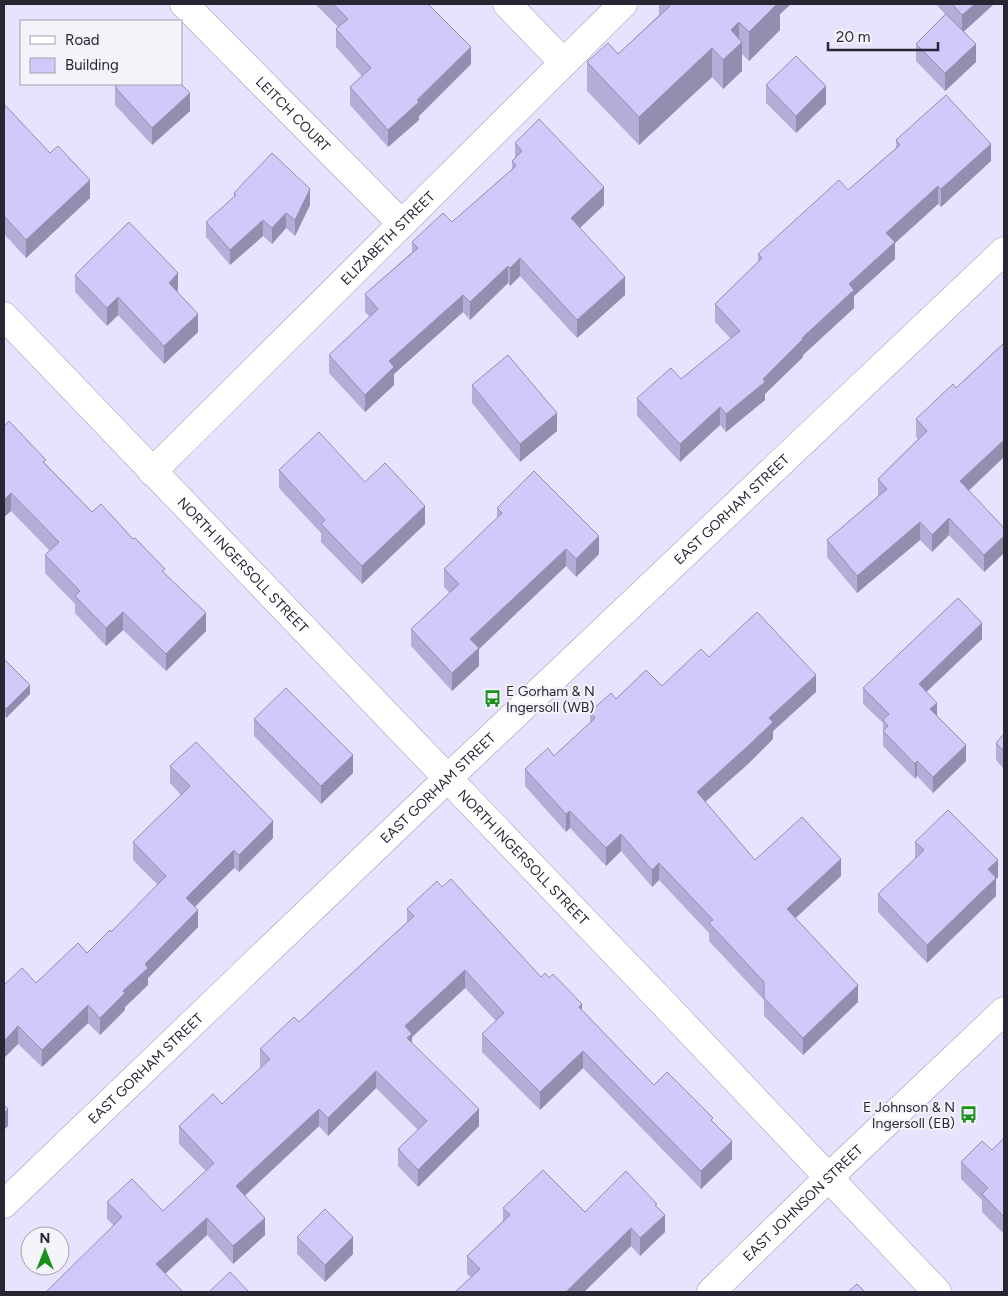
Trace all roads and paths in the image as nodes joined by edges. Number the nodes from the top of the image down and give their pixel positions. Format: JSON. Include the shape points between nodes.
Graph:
{"nodes":[{"id":1,"x":184,"y":4,"type":"edge"},
{"id":2,"x":507,"y":4,"type":"edge"},
{"id":3,"x":623,"y":4,"type":"edge"},
{"id":4,"x":564,"y":62,"type":"junction"},
{"id":5,"x":402,"y":224,"type":"junction"},
{"id":6,"x":1004,"y":250,"type":"edge"},
{"id":7,"x":4,"y":316,"type":"edge"},
{"id":8,"x":152,"y":472,"type":"junction"},
{"id":9,"x":447,"y":778,"type":"junction"},
{"id":10,"x":1004,"y":1011,"type":"edge"},
{"id":11,"x":828,"y":1178,"type":"junction"},
{"id":12,"x":4,"y":1204,"type":"edge"},
{"id":13,"x":711,"y":1292,"type":"edge"},
{"id":14,"x":937,"y":1292,"type":"edge"}],
"edges":[{"from":1,"to":5,"type":"street","name":"LEITCH COURT"},
{"from":2,"to":4,"type":"street"},
{"from":3,"to":4,"type":"street","name":"ELIZABETH STREET"},
{"from":4,"to":5,"type":"street","name":"ELIZABETH STREET"},
{"from":5,"to":8,"type":"street","name":"ELIZABETH STREET"},
{"from":6,"to":9,"type":"street","name":"EAST GORHAM STREET"},
{"from":7,"to":8,"type":"street","name":"NORTH INGERSOLL STREET"},
{"from":8,"to":9,"type":"street","name":"NORTH INGERSOLL STREET"},
{"from":9,"to":11,"type":"street","name":"NORTH INGERSOLL STREET"},
{"from":9,"to":12,"type":"street","name":"EAST GORHAM STREET"},
{"from":10,"to":11,"type":"street","name":"EAST JOHNSON STREET"},
{"from":11,"to":13,"type":"street","name":"EAST JOHNSON STREET"},
{"from":11,"to":14,"type":"street","name":"NORTH INGERSOLL STREET"}]}
